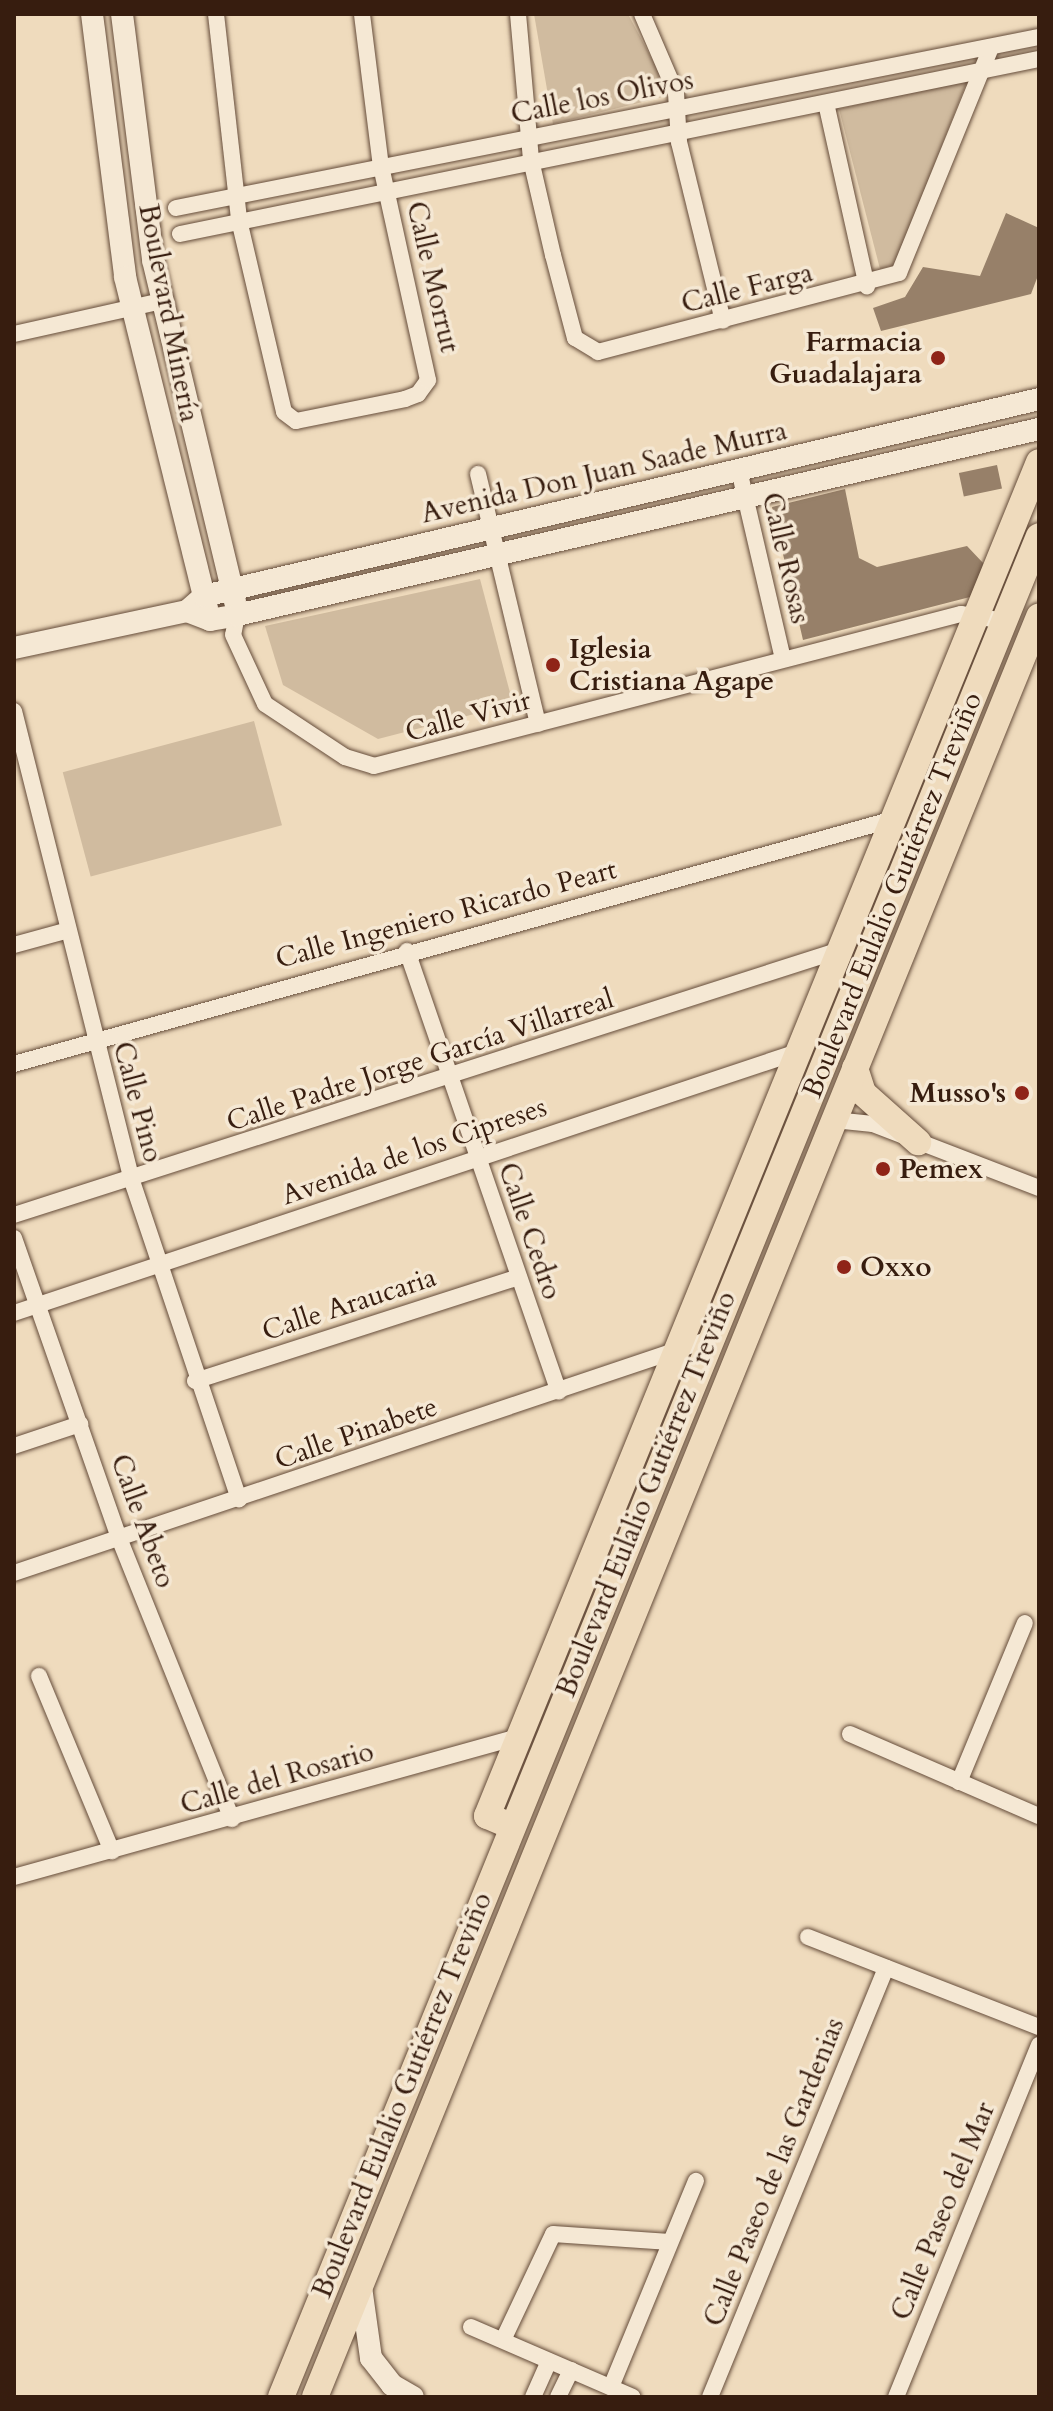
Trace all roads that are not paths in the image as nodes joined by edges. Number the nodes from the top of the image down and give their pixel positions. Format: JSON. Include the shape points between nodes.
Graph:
{"nodes":[{"id":1,"x":92,"y":14,"type":"edge"},
{"id":2,"x":122,"y":14,"type":"edge"},
{"id":3,"x":216,"y":14,"type":"edge"},
{"id":4,"x":362,"y":14,"type":"edge"},
{"id":5,"x":518,"y":14,"type":"edge"},
{"id":6,"x":642,"y":14,"type":"edge"},
{"id":7,"x":1039,"y":37,"type":"edge"},
{"id":8,"x":991,"y":47,"type":"junction"},
{"id":9,"x":1039,"y":59,"type":"edge"},
{"id":10,"x":982,"y":72,"type":"junction"},
{"id":11,"x":826,"y":103,"type":"junction"},
{"id":12,"x":678,"y":108,"type":"junction"},
{"id":13,"x":679,"y":132,"type":"junction"},
{"id":14,"x":529,"y":137,"type":"junction"},
{"id":15,"x":531,"y":160,"type":"junction"},
{"id":16,"x":381,"y":167,"type":"junction"},
{"id":17,"x":386,"y":190,"type":"junction"},
{"id":18,"x":235,"y":196,"type":"junction"},
{"id":19,"x":176,"y":208,"type":"dead end"},
{"id":20,"x":239,"y":220,"type":"junction"},
{"id":21,"x":180,"y":234,"type":"dead end"},
{"id":22,"x":867,"y":286,"type":"junction"},
{"id":23,"x":162,"y":301,"type":"junction"},
{"id":24,"x":132,"y":309,"type":"junction"},
{"id":25,"x":723,"y":321,"type":"junction"},
{"id":26,"x":14,"y":334,"type":"edge"},
{"id":27,"x":1039,"y":399,"type":"edge"},
{"id":28,"x":1039,"y":429,"type":"edge"},
{"id":29,"x":1039,"y":462,"type":"edge"},
{"id":30,"x":739,"y":470,"type":"junction"},
{"id":31,"x":478,"y":474,"type":"dead end"},
{"id":32,"x":745,"y":499,"type":"junction"},
{"id":33,"x":491,"y":530,"type":"junction"},
{"id":34,"x":1039,"y":536,"type":"edge"},
{"id":35,"x":497,"y":558,"type":"junction"},
{"id":36,"x":232,"y":590,"type":"junction"},
{"id":37,"x":204,"y":596,"type":"junction"},
{"id":38,"x":187,"y":611,"type":"junction"},
{"id":39,"x":975,"y":614,"type":"junction"},
{"id":40,"x":1039,"y":617,"type":"edge"},
{"id":41,"x":210,"y":620,"type":"junction"},
{"id":42,"x":1005,"y":621,"type":"junction"},
{"id":43,"x":235,"y":625,"type":"junction"},
{"id":44,"x":14,"y":648,"type":"edge"},
{"id":45,"x":783,"y":659,"type":"junction"},
{"id":46,"x":14,"y":711,"type":"edge"},
{"id":47,"x":538,"y":724,"type":"junction"},
{"id":48,"x":894,"y":819,"type":"junction"},
{"id":49,"x":65,"y":931,"type":"junction"},
{"id":50,"x":14,"y":945,"type":"edge"},
{"id":51,"x":840,"y":950,"type":"junction"},
{"id":52,"x":407,"y":951,"type":"junction"},
{"id":53,"x":95,"y":1040,"type":"junction"},
{"id":54,"x":832,"y":1046,"type":"junction"},
{"id":55,"x":804,"y":1050,"type":"junction"},
{"id":56,"x":14,"y":1064,"type":"edge"},
{"id":57,"x":855,"y":1068,"type":"junction"},
{"id":58,"x":451,"y":1077,"type":"junction"},
{"id":59,"x":834,"y":1120,"type":"junction"},
{"id":60,"x":918,"y":1142,"type":"junction"},
{"id":61,"x":477,"y":1156,"type":"junction"},
{"id":62,"x":782,"y":1169,"type":"junction"},
{"id":63,"x":132,"y":1181,"type":"junction"},
{"id":64,"x":1039,"y":1188,"type":"edge"},
{"id":65,"x":14,"y":1215,"type":"edge"},
{"id":66,"x":14,"y":1238,"type":"edge"},
{"id":67,"x":157,"y":1265,"type":"junction"},
{"id":68,"x":519,"y":1277,"type":"junction"},
{"id":69,"x":39,"y":1305,"type":"junction"},
{"id":70,"x":14,"y":1313,"type":"edge"},
{"id":71,"x":713,"y":1338,"type":"junction"},
{"id":72,"x":678,"y":1350,"type":"junction"},
{"id":73,"x":195,"y":1381,"type":"junction"},
{"id":74,"x":559,"y":1392,"type":"junction"},
{"id":75,"x":80,"y":1424,"type":"junction"},
{"id":76,"x":14,"y":1446,"type":"edge"},
{"id":77,"x":239,"y":1499,"type":"junction"},
{"id":78,"x":119,"y":1538,"type":"junction"},
{"id":79,"x":14,"y":1573,"type":"edge"},
{"id":80,"x":1025,"y":1623,"type":"dead end"},
{"id":81,"x":39,"y":1676,"type":"dead end"},
{"id":82,"x":554,"y":1727,"type":"junction"},
{"id":83,"x":850,"y":1734,"type":"dead end"},
{"id":84,"x":520,"y":1736,"type":"junction"},
{"id":85,"x":959,"y":1782,"type":"junction"},
{"id":86,"x":1039,"y":1816,"type":"edge"},
{"id":87,"x":232,"y":1819,"type":"junction"},
{"id":88,"x":511,"y":1826,"type":"junction"},
{"id":89,"x":112,"y":1851,"type":"junction"},
{"id":90,"x":14,"y":1877,"type":"edge"},
{"id":91,"x":808,"y":1937,"type":"dead end"},
{"id":92,"x":886,"y":1968,"type":"junction"},
{"id":93,"x":1039,"y":2027,"type":"edge"},
{"id":94,"x":1039,"y":2045,"type":"edge"},
{"id":95,"x":696,"y":2181,"type":"dead end"},
{"id":96,"x":670,"y":2242,"type":"junction"},
{"id":97,"x":360,"y":2283,"type":"junction"},
{"id":98,"x":471,"y":2327,"type":"dead end"},
{"id":99,"x":503,"y":2340,"type":"junction"},
{"id":100,"x":549,"y":2361,"type":"junction"},
{"id":101,"x":571,"y":2370,"type":"junction"},
{"id":102,"x":611,"y":2387,"type":"junction"},
{"id":103,"x":281,"y":2397,"type":"edge"},
{"id":104,"x":315,"y":2397,"type":"edge"},
{"id":105,"x":413,"y":2397,"type":"edge"},
{"id":106,"x":533,"y":2397,"type":"edge"},
{"id":107,"x":558,"y":2397,"type":"edge"},
{"id":108,"x":633,"y":2397,"type":"edge"},
{"id":109,"x":710,"y":2397,"type":"edge"},
{"id":110,"x":896,"y":2397,"type":"edge"}],
"edges":[{"from":1,"to":24,"type":"street","name":"Boulevard Minería"},
{"from":2,"to":23,"type":"street","name":"Boulevard Minería"},
{"from":3,"to":18,"type":"street"},
{"from":4,"to":16,"type":"street","name":"Calle Morrut"},
{"from":5,"to":14,"type":"street","name":"Calle Farga"},
{"from":6,"to":12,"type":"street"},
{"from":7,"to":8,"type":"street","name":"Calle los Olivos"},
{"from":8,"to":10,"type":"street","name":"Calle Farga"},
{"from":8,"to":12,"type":"street","name":"Calle los Olivos"},
{"from":9,"to":10,"type":"street","name":"Calle los Olivos"},
{"from":10,"to":11,"type":"street","name":"Calle los Olivos"},
{"from":10,"to":22,"type":"street","name":"Calle Farga","via":[[905,265],[893,278]]},
{"from":11,"to":13,"type":"street","name":"Calle los Olivos"},
{"from":11,"to":22,"type":"street"},
{"from":12,"to":13,"type":"street"},
{"from":12,"to":14,"type":"street","name":"Calle los Olivos"},
{"from":13,"to":15,"type":"street","name":"Calle los Olivos"},
{"from":13,"to":25,"type":"street"},
{"from":14,"to":15,"type":"street","name":"Calle Farga"},
{"from":14,"to":16,"type":"street","name":"Calle los Olivos"},
{"from":15,"to":17,"type":"street","name":"Calle los Olivos"},
{"from":15,"to":25,"type":"street","name":"Calle Farga","via":[[580,347],[598,352]]},
{"from":16,"to":17,"type":"street","name":"Calle Morrut"},
{"from":16,"to":18,"type":"street","name":"Calle los Olivos"},
{"from":17,"to":20,"type":"street","name":"Calle los Olivos"},
{"from":17,"to":20,"type":"street","name":"Calle Morrut","via":[[428,380],[418,394],[405,399],[306,421],[284,412]]},
{"from":18,"to":19,"type":"street","name":"Calle los Olivos"},
{"from":18,"to":20,"type":"street"},
{"from":20,"to":21,"type":"street","name":"Calle los Olivos"},
{"from":22,"to":25,"type":"street","name":"Calle Farga"},
{"from":23,"to":24,"type":"street"},
{"from":23,"to":36,"type":"street","name":"Boulevard Minería"},
{"from":24,"to":26,"type":"street"},
{"from":24,"to":37,"type":"street","name":"Boulevard Minería"},
{"from":27,"to":30,"type":"street","name":"Avenida Don Juan Saade Murra"},
{"from":28,"to":32,"type":"street","name":"Avenida Don Juan Saade Murra"},
{"from":29,"to":39,"type":"main road","name":"Boulevard Eulalio Gutiérrez Treviño"},
{"from":30,"to":32,"type":"street","name":"Calle Rosas"},
{"from":30,"to":33,"type":"street","name":"Avenida Don Juan Saade Murra"},
{"from":31,"to":33,"type":"street"},
{"from":32,"to":35,"type":"street","name":"Avenida Don Juan Saade Murra"},
{"from":32,"to":45,"type":"street","name":"Calle Rosas"},
{"from":33,"to":35,"type":"street"},
{"from":33,"to":36,"type":"street","name":"Avenida Don Juan Saade Murra"},
{"from":34,"to":42,"type":"main road","name":"Boulevard Eulalio Gutiérrez Treviño"},
{"from":35,"to":43,"type":"street","name":"Avenida Don Juan Saade Murra"},
{"from":35,"to":47,"type":"street"},
{"from":36,"to":37,"type":"street","name":"Avenida Don Juan Saade Murra"},
{"from":36,"to":43,"type":"street","name":"Boulevard Minería"},
{"from":37,"to":38,"type":"street","name":"Avenida Don Juan Saade Murra"},
{"from":37,"to":41,"type":"street","name":"Boulevard Minería"},
{"from":38,"to":41,"type":"street"},
{"from":38,"to":44,"type":"street","name":"Avenida Don Juan Saade Murra"},
{"from":39,"to":42,"type":"street","name":"Calle Vivir"},
{"from":39,"to":45,"type":"street","name":"Calle Vivir"},
{"from":39,"to":48,"type":"main road","name":"Boulevard Eulalio Gutiérrez Treviño"},
{"from":40,"to":57,"type":"main road","name":"Boulevard Eulalio Gutiérrez Treviño"},
{"from":41,"to":43,"type":"street","name":"Avenida Don Juan Saade Murra"},
{"from":42,"to":54,"type":"main road","name":"Boulevard Eulalio Gutiérrez Treviño"},
{"from":43,"to":47,"type":"street","name":"Calle Vivir","via":[[265,704],[358,763],[390,765]]},
{"from":45,"to":47,"type":"street","name":"Calle Vivir"},
{"from":46,"to":49,"type":"street","name":"Calle Pino"},
{"from":48,"to":51,"type":"main road","name":"Boulevard Eulalio Gutiérrez Treviño"},
{"from":48,"to":52,"type":"street","name":"Calle Ingeniero Ricardo Peart"},
{"from":49,"to":50,"type":"street"},
{"from":49,"to":53,"type":"street","name":"Calle Pino"},
{"from":51,"to":55,"type":"main road","name":"Boulevard Eulalio Gutiérrez Treviño"},
{"from":51,"to":58,"type":"street","name":"Calle Padre Jorge García Villarreal"},
{"from":52,"to":53,"type":"street","name":"Calle Ingeniero Ricardo Peart"},
{"from":52,"to":58,"type":"street","name":"Calle Cedro"},
{"from":53,"to":56,"type":"street","name":"Calle Ingeniero Ricardo Peart"},
{"from":53,"to":63,"type":"street","name":"Calle Pino"},
{"from":54,"to":55,"type":"street","name":"Avenida de los Cipreses"},
{"from":54,"to":62,"type":"main road","name":"Boulevard Eulalio Gutiérrez Treviño"},
{"from":55,"to":61,"type":"street","name":"Avenida de los Cipreses"},
{"from":55,"to":72,"type":"main road","name":"Boulevard Eulalio Gutiérrez Treviño"},
{"from":57,"to":59,"type":"main road","name":"Boulevard Eulalio Gutiérrez Treviño"},
{"from":57,"to":60,"type":"main road","via":[[872,1103]]},
{"from":58,"to":61,"type":"street","name":"Calle Cedro"},
{"from":58,"to":63,"type":"street","name":"Calle Padre Jorge García Villarreal"},
{"from":59,"to":60,"type":"street","via":[[873,1124]]},
{"from":59,"to":62,"type":"main road","via":[[812,1131]]},
{"from":59,"to":97,"type":"main road","name":"Boulevard Eulalio Gutiérrez Treviño"},
{"from":60,"to":64,"type":"street"},
{"from":61,"to":67,"type":"street","name":"Avenida de los Cipreses"},
{"from":61,"to":68,"type":"street","name":"Calle Cedro"},
{"from":62,"to":71,"type":"main road","name":"Boulevard Eulalio Gutiérrez Treviño"},
{"from":63,"to":65,"type":"street","name":"Calle Padre Jorge García Villarreal"},
{"from":63,"to":67,"type":"street","name":"Calle Pino"},
{"from":66,"to":69,"type":"street","name":"Calle Abeto"},
{"from":67,"to":69,"type":"street","name":"Avenida de los Cipreses"},
{"from":67,"to":73,"type":"street","name":"Calle Pino"},
{"from":68,"to":73,"type":"street","name":"Calle Araucaria"},
{"from":68,"to":74,"type":"street","name":"Calle Cedro"},
{"from":69,"to":70,"type":"street","name":"Avenida de los Cipreses"},
{"from":69,"to":75,"type":"street","name":"Calle Abeto"},
{"from":71,"to":72,"type":"street","name":"Calle Pinabete"},
{"from":71,"to":82,"type":"main road","name":"Boulevard Eulalio Gutiérrez Treviño"},
{"from":72,"to":74,"type":"street","name":"Calle Pinabete"},
{"from":72,"to":84,"type":"main road","name":"Boulevard Eulalio Gutiérrez Treviño"},
{"from":73,"to":77,"type":"street","name":"Calle Pino"},
{"from":74,"to":77,"type":"street","name":"Calle Pinabete"},
{"from":75,"to":76,"type":"street"},
{"from":75,"to":78,"type":"street","name":"Calle Abeto"},
{"from":77,"to":78,"type":"street","name":"Calle Pinabete"},
{"from":78,"to":79,"type":"street","name":"Calle Pinabete"},
{"from":78,"to":87,"type":"street","name":"Calle Abeto"},
{"from":80,"to":85,"type":"street"},
{"from":81,"to":89,"type":"street"},
{"from":82,"to":84,"type":"street","name":"Calle del Rosario"},
{"from":82,"to":88,"type":"main road","name":"Boulevard Eulalio Gutiérrez Treviño"},
{"from":83,"to":85,"type":"street"},
{"from":84,"to":87,"type":"street","name":"Calle del Rosario"},
{"from":84,"to":88,"type":"main road","name":"Boulevard Eulalio Gutiérrez Treviño","via":[[487,1816]]},
{"from":85,"to":86,"type":"street"},
{"from":87,"to":89,"type":"street","name":"Calle del Rosario"},
{"from":88,"to":103,"type":"main road","name":"Boulevard Eulalio Gutiérrez Treviño"},
{"from":89,"to":90,"type":"street","name":"Calle del Rosario"},
{"from":91,"to":92,"type":"street"},
{"from":92,"to":93,"type":"street"},
{"from":92,"to":109,"type":"street","name":"Calle Paseo de las Gardenias"},
{"from":94,"to":110,"type":"street","name":"Calle Paseo del Mar"},
{"from":95,"to":96,"type":"street"},
{"from":96,"to":99,"type":"street","via":[[553,2234]]},
{"from":96,"to":102,"type":"street"},
{"from":97,"to":104,"type":"main road","name":"Boulevard Eulalio Gutiérrez Treviño"},
{"from":97,"to":105,"type":"street","via":[[371,2358],[392,2385]]},
{"from":98,"to":99,"type":"street"},
{"from":99,"to":100,"type":"street"},
{"from":100,"to":101,"type":"street"},
{"from":100,"to":106,"type":"street"},
{"from":101,"to":102,"type":"street"},
{"from":101,"to":107,"type":"street"},
{"from":102,"to":108,"type":"street"}]}
